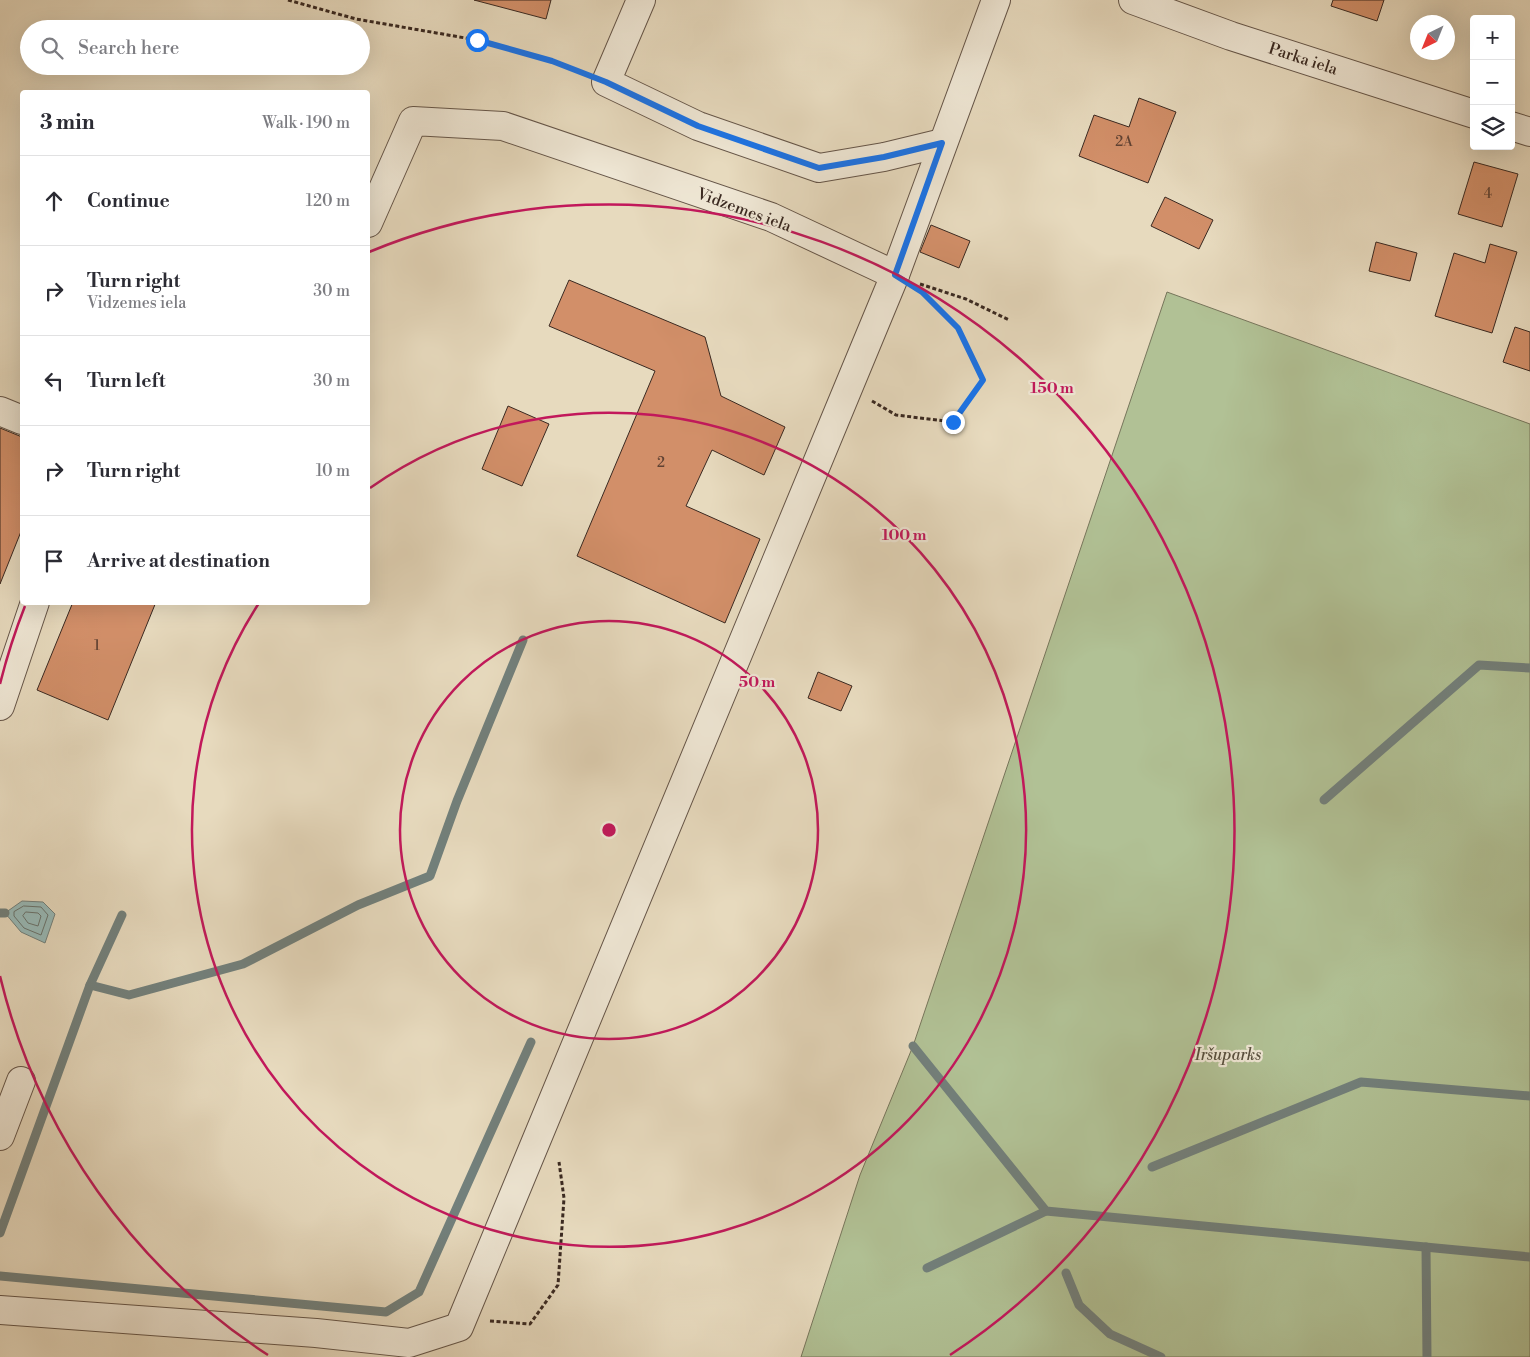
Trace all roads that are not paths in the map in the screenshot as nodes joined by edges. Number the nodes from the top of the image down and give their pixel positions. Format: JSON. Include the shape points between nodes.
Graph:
{"nodes":[{"id":1,"x":641,"y":0,"type":"edge"},
{"id":2,"x":996,"y":0,"type":"edge"},
{"id":3,"x":1133,"y":0,"type":"edge"},
{"id":4,"x":1470,"y":113,"type":"edge"},
{"id":5,"x":1515,"y":127,"type":"edge"},
{"id":6,"x":1530,"y":132,"type":"edge"},
{"id":7,"x":942,"y":143,"type":"junction"},
{"id":8,"x":370,"y":218,"type":"edge"},
{"id":9,"x":895,"y":275,"type":"junction"},
{"id":10,"x":0,"y":411,"type":"edge"},
{"id":11,"x":20,"y":419,"type":"edge"},
{"id":12,"x":34,"y":605,"type":"edge"},
{"id":13,"x":0,"y":706,"type":"edge"},
{"id":14,"x":21,"y":1081,"type":"dead end"},
{"id":15,"x":0,"y":1136,"type":"edge"},
{"id":16,"x":0,"y":1310,"type":"edge"},
{"id":17,"x":406,"y":1350,"type":"edge"}],
"edges":[{"from":1,"to":7,"type":"street","via":[[606,82],[698,126],[819,168]]},
{"from":2,"to":7,"type":"street"},
{"from":3,"to":4,"type":"street","name":"Parka iela","via":[[1231,36]]},
{"from":5,"to":6,"type":"street"},
{"from":7,"to":9,"type":"street"},
{"from":8,"to":9,"type":"street","name":"Vidzemes iela","via":[[412,121],[503,126],[771,217]]},
{"from":9,"to":17,"type":"street","via":[[459,1327]]},
{"from":10,"to":11,"type":"street"},
{"from":12,"to":13,"type":"street"},
{"from":14,"to":15,"type":"street"},
{"from":16,"to":17,"type":"street","via":[[316,1333]]}]}
